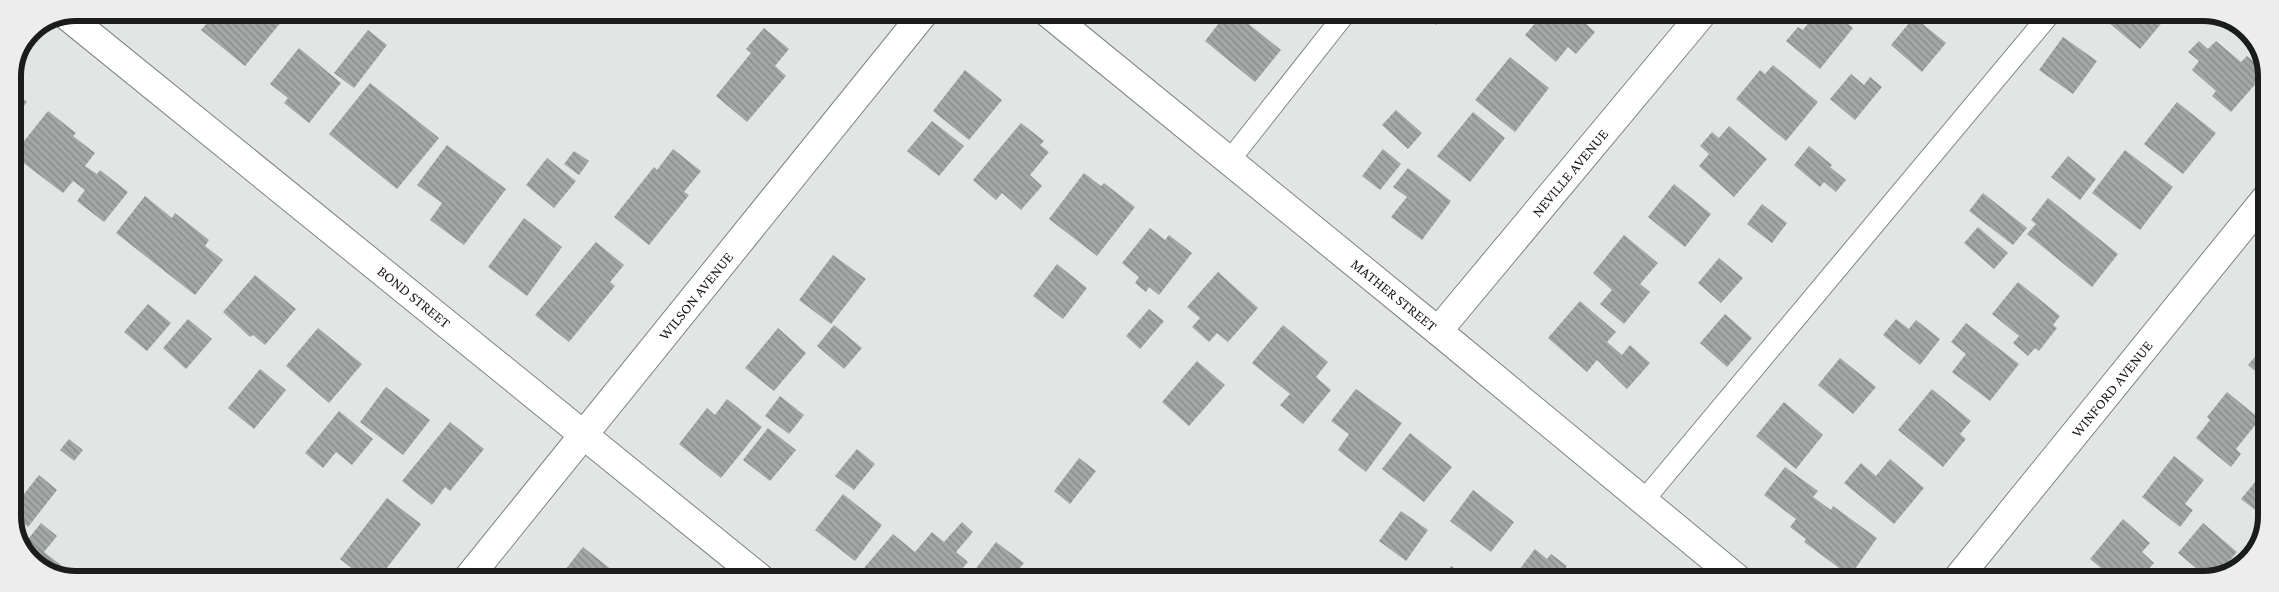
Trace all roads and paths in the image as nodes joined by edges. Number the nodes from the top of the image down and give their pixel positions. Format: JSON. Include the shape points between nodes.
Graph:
{"nodes":[{"id":1,"x":73,"y":21,"type":"edge"},
{"id":2,"x":918,"y":21,"type":"edge"},
{"id":3,"x":1057,"y":21,"type":"edge"},
{"id":4,"x":1340,"y":21,"type":"edge"},
{"id":5,"x":1696,"y":21,"type":"edge"},
{"id":6,"x":2044,"y":21,"type":"edge"},
{"id":7,"x":1229,"y":161,"type":"junction"},
{"id":8,"x":2258,"y":208,"type":"edge"},
{"id":9,"x":1438,"y":331,"type":"junction"},
{"id":10,"x":584,"y":434,"type":"junction"},
{"id":11,"x":1644,"y":500,"type":"junction"},
{"id":12,"x":474,"y":571,"type":"edge"},
{"id":13,"x":751,"y":571,"type":"edge"},
{"id":14,"x":1728,"y":571,"type":"edge"},
{"id":15,"x":1963,"y":571,"type":"edge"}],
"edges":[{"from":1,"to":10,"type":"street","name":"BOND STREET"},
{"from":2,"to":10,"type":"street","name":"WILSON AVENUE"},
{"from":3,"to":7,"type":"street","name":"MATHER STREET"},
{"from":4,"to":7,"type":"lane"},
{"from":5,"to":9,"type":"street","name":"NEVILLE AVENUE"},
{"from":6,"to":11,"type":"lane"},
{"from":7,"to":9,"type":"street","name":"MATHER STREET"},
{"from":8,"to":15,"type":"street","name":"WINFORD AVENUE"},
{"from":9,"to":11,"type":"street","name":"MATHER STREET"},
{"from":10,"to":12,"type":"street","name":"WILSON AVENUE"},
{"from":10,"to":13,"type":"street","name":"BOND STREET"},
{"from":11,"to":14,"type":"street","name":"MATHER STREET"}]}
